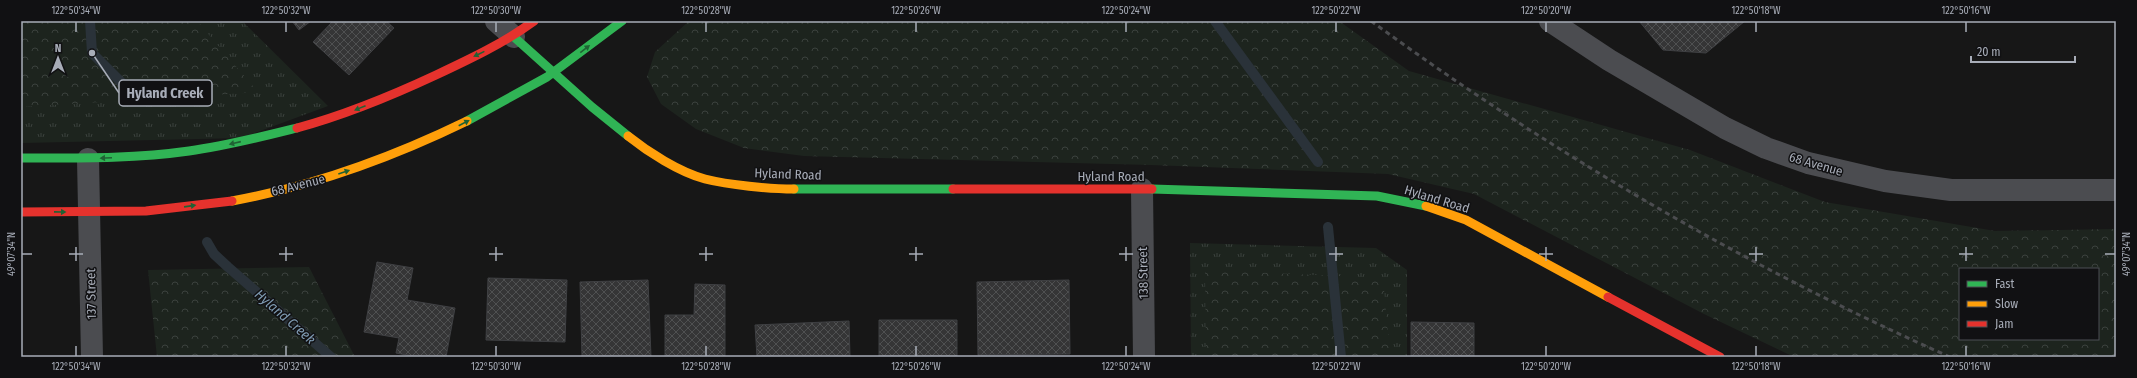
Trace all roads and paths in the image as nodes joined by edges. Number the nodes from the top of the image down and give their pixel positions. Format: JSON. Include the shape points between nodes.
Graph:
{"nodes":[{"id":1,"x":496,"y":21,"type":"edge"},
{"id":2,"x":534,"y":21,"type":"edge"},
{"id":3,"x":622,"y":21,"type":"edge"},
{"id":4,"x":1550,"y":21,"type":"edge"},
{"id":5,"x":514,"y":37,"type":"junction"},
{"id":6,"x":554,"y":73,"type":"junction"},
{"id":7,"x":21,"y":158,"type":"edge"},
{"id":8,"x":88,"y":159,"type":"junction"},
{"id":9,"x":1142,"y":189,"type":"junction"},
{"id":10,"x":2116,"y":190,"type":"edge"},
{"id":11,"x":21,"y":212,"type":"edge"},
{"id":12,"x":89,"y":213,"type":"junction"},
{"id":13,"x":92,"y":357,"type":"edge"},
{"id":14,"x":1144,"y":357,"type":"edge"},
{"id":15,"x":1720,"y":357,"type":"edge"}],
"edges":[{"from":1,"to":5,"type":"street"},
{"from":2,"to":5,"type":"street"},
{"from":6,"to":3,"type":"street","one_way":true},
{"from":4,"to":10,"type":"street","name":"68 Avenue","via":[[1609,60],[1725,128],[1766,148],[1808,163],[1884,181],[1951,190]]},
{"from":5,"to":6,"type":"street","name":"Hyland Road"},
{"from":5,"to":8,"type":"street","one_way":true,"via":[[416,85],[332,118],[230,144],[152,155]]},
{"from":6,"to":9,"type":"street","name":"Hyland Road","via":[[639,145],[669,163],[705,179],[774,189]]},
{"from":12,"to":6,"type":"street","name":"68 Avenue","one_way":true,"via":[[164,210],[218,202],[267,193],[340,174],[457,126]]},
{"from":7,"to":8,"type":"street"},
{"from":8,"to":12,"type":"street","name":"137 Street"},
{"from":9,"to":14,"type":"street","name":"138 Street"},
{"from":9,"to":15,"type":"street","name":"Hyland Road","via":[[1377,196],[1424,205],[1466,220]]},
{"from":11,"to":12,"type":"street","name":"68 Avenue","one_way":true},
{"from":12,"to":13,"type":"street","name":"137 Street"}]}
